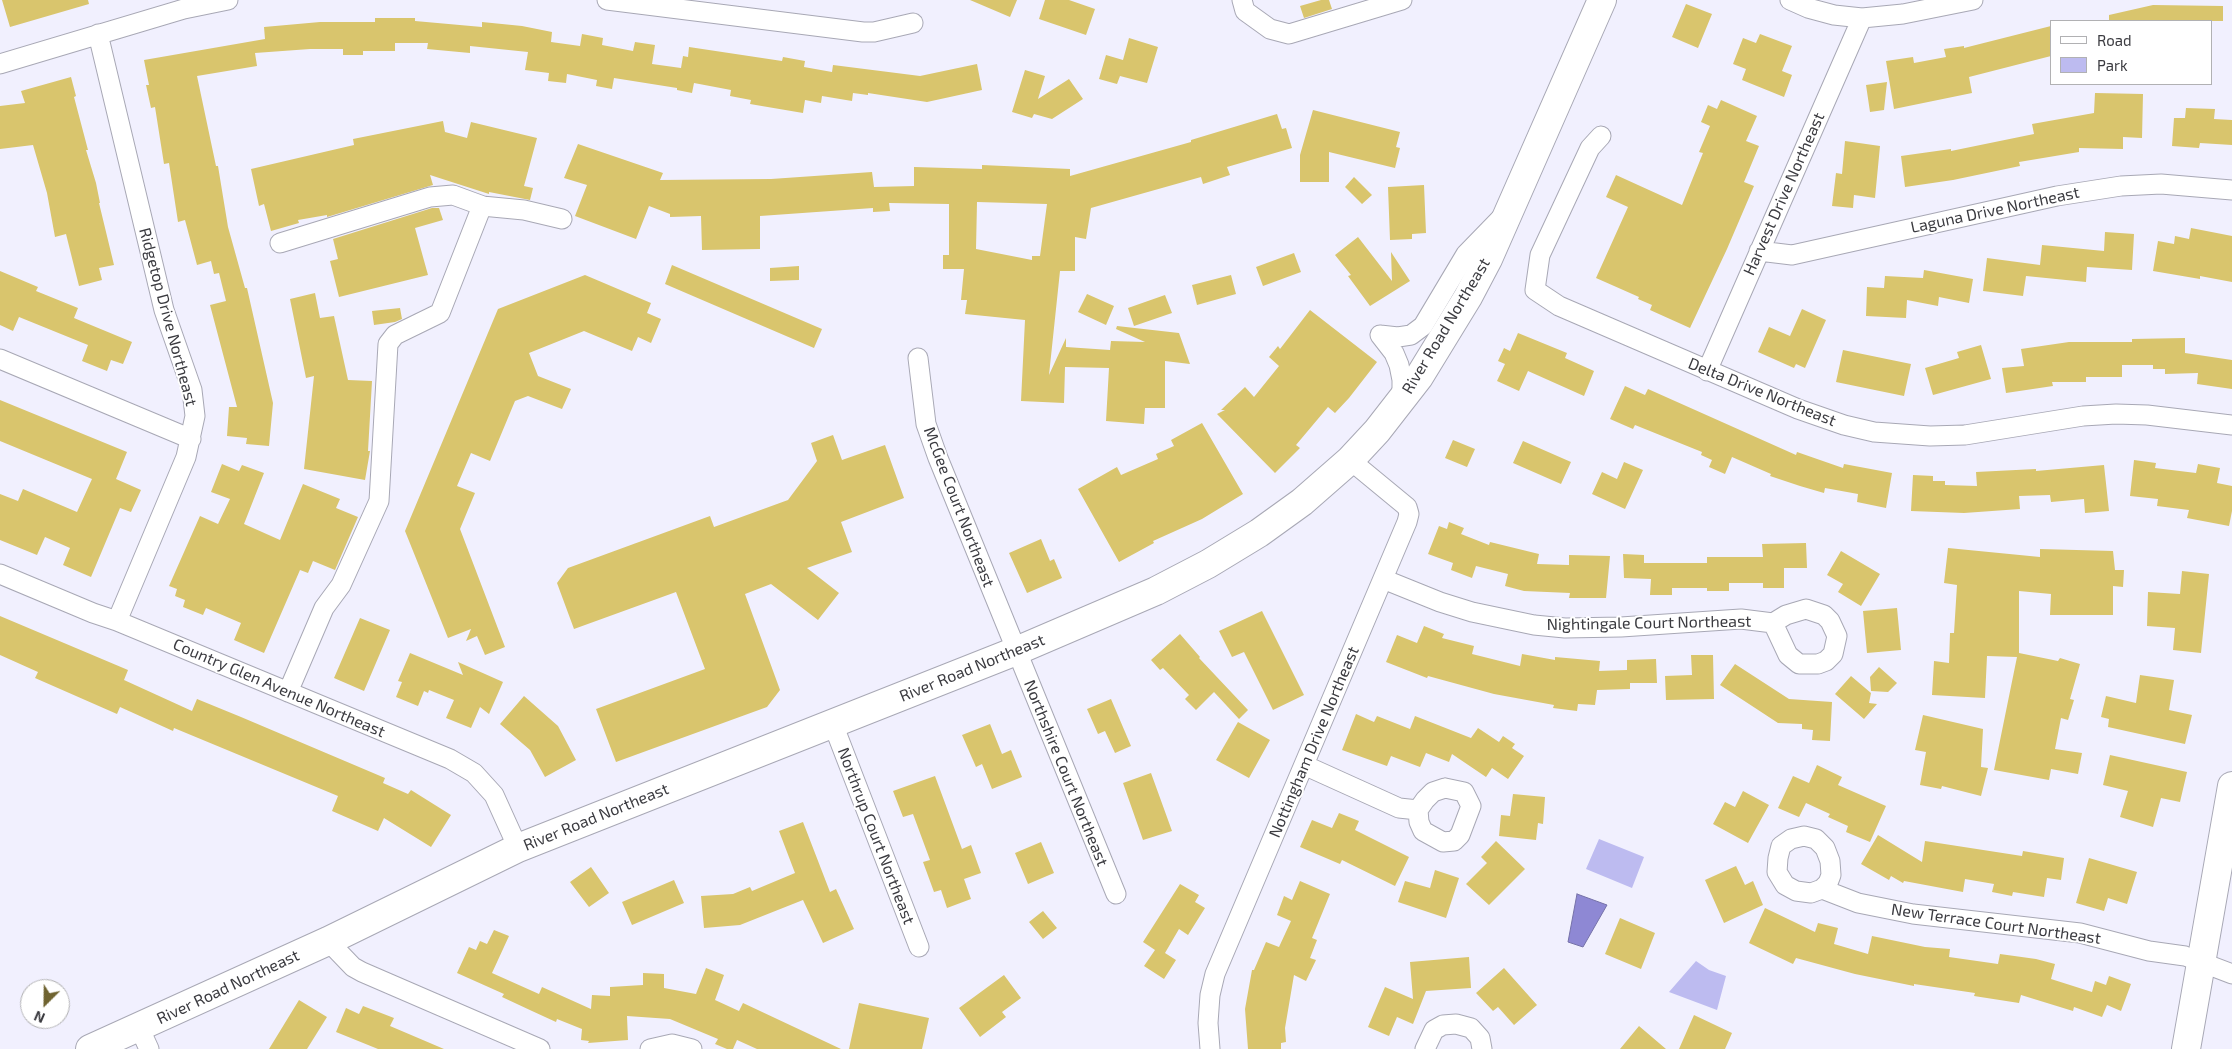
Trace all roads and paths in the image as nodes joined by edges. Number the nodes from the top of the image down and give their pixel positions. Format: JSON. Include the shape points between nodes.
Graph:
{"nodes":[{"id":1,"x":228,"y":0,"type":"edge"},
{"id":2,"x":607,"y":0,"type":"edge"},
{"id":3,"x":1242,"y":0,"type":"edge"},
{"id":4,"x":1402,"y":0,"type":"edge"},
{"id":5,"x":1602,"y":0,"type":"edge"},
{"id":6,"x":1790,"y":0,"type":"edge"},
{"id":7,"x":1973,"y":0,"type":"edge"},
{"id":8,"x":182,"y":4,"type":"edge"},
{"id":9,"x":1862,"y":18,"type":"junction"},
{"id":10,"x":913,"y":23,"type":"dead end"},
{"id":11,"x":98,"y":34,"type":"junction"},
{"id":12,"x":0,"y":64,"type":"edge"},
{"id":13,"x":1601,"y":136,"type":"dead end"},
{"id":14,"x":2232,"y":190,"type":"edge"},
{"id":15,"x":483,"y":206,"type":"junction"},
{"id":16,"x":1511,"y":208,"type":"junction"},
{"id":17,"x":562,"y":219,"type":"dead end"},
{"id":18,"x":280,"y":243,"type":"dead end"},
{"id":19,"x":1759,"y":252,"type":"junction"},
{"id":20,"x":918,"y":358,"type":"dead end"},
{"id":21,"x":0,"y":359,"type":"edge"},
{"id":22,"x":1707,"y":371,"type":"junction"},
{"id":23,"x":1402,"y":399,"type":"junction"},
{"id":24,"x":2232,"y":425,"type":"edge"},
{"id":25,"x":191,"y":439,"type":"junction"},
{"id":26,"x":1350,"y":460,"type":"junction"},
{"id":27,"x":0,"y":574,"type":"edge"},
{"id":28,"x":1383,"y":579,"type":"junction"},
{"id":29,"x":118,"y":621,"type":"junction"},
{"id":30,"x":1773,"y":623,"type":"dead end"},
{"id":31,"x":1016,"y":651,"type":"junction"},
{"id":32,"x":288,"y":692,"type":"junction"},
{"id":33,"x":833,"y":724,"type":"junction"},
{"id":34,"x":1304,"y":766,"type":"junction"},
{"id":35,"x":2232,"y":786,"type":"edge"},
{"id":36,"x":1418,"y":810,"type":"dead end"},
{"id":37,"x":518,"y":848,"type":"junction"},
{"id":38,"x":1822,"y":889,"type":"dead end"},
{"id":39,"x":1116,"y":894,"type":"dead end"},
{"id":40,"x":328,"y":941,"type":"junction"},
{"id":41,"x":919,"y":947,"type":"dead end"},
{"id":42,"x":2201,"y":961,"type":"junction"},
{"id":43,"x":2232,"y":974,"type":"edge"},
{"id":44,"x":144,"y":1038,"type":"edge"},
{"id":45,"x":90,"y":1049,"type":"edge"},
{"id":46,"x":540,"y":1049,"type":"edge"},
{"id":47,"x":650,"y":1049,"type":"edge"},
{"id":48,"x":692,"y":1049,"type":"edge"},
{"id":49,"x":1210,"y":1049,"type":"edge"},
{"id":50,"x":1426,"y":1049,"type":"edge"},
{"id":51,"x":1482,"y":1049,"type":"edge"},
{"id":52,"x":2186,"y":1049,"type":"edge"}],
"edges":[{"from":1,"to":8,"type":"street"},
{"from":2,"to":10,"type":"street","via":[[863,32]]},
{"from":3,"to":4,"type":"street","via":[[1245,11],[1270,29],[1289,34]]},
{"from":5,"to":16,"type":"main road","name":"River Road Northeast"},
{"from":6,"to":9,"type":"street","via":[[1834,15]]},
{"from":7,"to":9,"type":"street","via":[[1903,14]]},
{"from":8,"to":11,"type":"street"},
{"from":9,"to":19,"type":"street","name":"Harvest Drive Northeast"},
{"from":11,"to":12,"type":"street"},
{"from":11,"to":25,"type":"street","name":"Ridgetop Drive Northeast","via":[[164,310],[192,390],[195,416]]},
{"from":13,"to":22,"type":"street","name":"Delta Drive Northeast","via":[[1590,148],[1540,255],[1535,290],[1559,306]]},
{"from":14,"to":19,"type":"street","name":"Laguna Drive Northeast","via":[[2161,184],[2121,186],[2056,196],[1792,254]]},
{"from":15,"to":17,"type":"street","via":[[524,210]]},
{"from":15,"to":18,"type":"street","via":[[453,196],[430,197]]},
{"from":15,"to":32,"type":"street","via":[[440,313],[395,335],[388,344],[379,501],[341,585],[324,608]]},
{"from":16,"to":23,"type":"main road","name":"River Road Northeast","via":[[1468,297]]},
{"from":16,"to":23,"type":"street","via":[[1466,254],[1423,326],[1411,335],[1380,335],[1399,365]]},
{"from":19,"to":22,"type":"street","name":"Harvest Drive Northeast"},
{"from":20,"to":31,"type":"street","name":"McGee Court Northeast","via":[[926,424]]},
{"from":21,"to":25,"type":"street"},
{"from":22,"to":24,"type":"street","name":"Delta Drive Northeast","via":[[1798,409],[1874,432],[1930,436],[1965,434],[2116,414]]},
{"from":23,"to":26,"type":"main road","name":"River Road Northeast"},
{"from":25,"to":29,"type":"street","name":"Ridgetop Drive Northeast"},
{"from":26,"to":28,"type":"street","name":"Nottingham Drive Northeast","via":[[1407,507],[1409,514]]},
{"from":26,"to":31,"type":"main road","name":"River Road Northeast","via":[[1302,502],[1208,564],[1156,591]]},
{"from":27,"to":29,"type":"street","name":"Country Glen Avenue Northeast"},
{"from":28,"to":30,"type":"street","name":"Nightingale Court Northeast","via":[[1432,600],[1534,625],[1621,627],[1753,619]]},
{"from":28,"to":34,"type":"street","name":"Nottingham Drive Northeast"},
{"from":29,"to":32,"type":"street","name":"Country Glen Avenue Northeast"},
{"from":31,"to":33,"type":"main road","name":"River Road Northeast"},
{"from":31,"to":39,"type":"street","name":"Northshire Court Northeast"},
{"from":32,"to":37,"type":"street","name":"Country Glen Avenue Northeast","via":[[474,773],[494,795]]},
{"from":33,"to":37,"type":"main road","name":"River Road Northeast"},
{"from":33,"to":41,"type":"street","name":"Northrup Court Northeast"},
{"from":34,"to":36,"type":"street","via":[[1399,808]]},
{"from":34,"to":49,"type":"street","name":"Nottingham Drive Northeast","via":[[1215,974],[1208,1023]]},
{"from":35,"to":42,"type":"main road"},
{"from":37,"to":40,"type":"main road","name":"River Road Northeast"},
{"from":38,"to":42,"type":"street","name":"New Terrace Court Northeast","via":[[1876,907],[2080,934]]},
{"from":40,"to":44,"type":"main road","name":"River Road Northeast"},
{"from":40,"to":46,"type":"street","via":[[362,972]]},
{"from":42,"to":43,"type":"street","name":"New Terrace Court Northeast"},
{"from":42,"to":52,"type":"main road"},
{"from":44,"to":45,"type":"main road","name":"River Road Northeast"},
{"from":47,"to":48,"type":"street","via":[[672,1044]]},
{"from":50,"to":51,"type":"street","via":[[1434,1030],[1456,1024],[1471,1028],[1480,1038]]}]}
